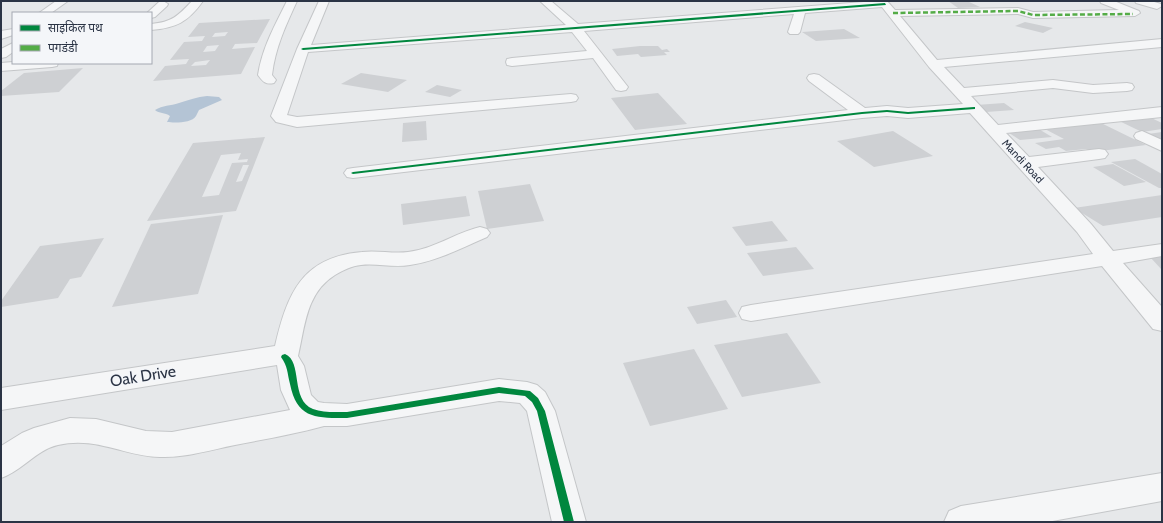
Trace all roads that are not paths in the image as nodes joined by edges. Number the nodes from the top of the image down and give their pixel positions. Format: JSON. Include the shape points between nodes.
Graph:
{"nodes":[{"id":1,"x":63,"y":1,"type":"edge"},
{"id":2,"x":198,"y":1,"type":"edge"},
{"id":3,"x":292,"y":1,"type":"edge"},
{"id":4,"x":324,"y":1,"type":"edge"},
{"id":5,"x":545,"y":1,"type":"edge"},
{"id":6,"x":938,"y":1,"type":"edge"},
{"id":7,"x":1105,"y":1,"type":"edge"},
{"id":8,"x":1140,"y":1,"type":"edge"},
{"id":9,"x":1002,"y":2,"type":"edge"},
{"id":10,"x":163,"y":4,"type":"dead end"},
{"id":11,"x":887,"y":6,"type":"edge"},
{"id":12,"x":1158,"y":6,"type":"dead end"},
{"id":13,"x":800,"y":11,"type":"junction"},
{"id":14,"x":46,"y":12,"type":"edge"},
{"id":15,"x":957,"y":12,"type":"junction"},
{"id":16,"x":1022,"y":12,"type":"junction"},
{"id":17,"x":152,"y":14,"type":"edge"},
{"id":18,"x":152,"y":28,"type":"edge"},
{"id":19,"x":576,"y":28,"type":"junction"},
{"id":20,"x":12,"y":32,"type":"edge"},
{"id":21,"x":794,"y":32,"type":"dead end"},
{"id":22,"x":1,"y":35,"type":"edge"},
{"id":23,"x":1162,"y":43,"type":"edge"},
{"id":24,"x":303,"y":49,"type":"junction"},
{"id":25,"x":596,"y":54,"type":"junction"},
{"id":26,"x":4,"y":56,"type":"edge"},
{"id":27,"x":512,"y":62,"type":"dead end"},
{"id":28,"x":39,"y":64,"type":"edge"},
{"id":29,"x":934,"y":64,"type":"junction"},
{"id":30,"x":14,"y":66,"type":"junction"},
{"id":31,"x":1,"y":76,"type":"edge"},
{"id":32,"x":814,"y":78,"type":"dead end"},
{"id":33,"x":269,"y":80,"type":"dead end"},
{"id":34,"x":621,"y":87,"type":"dead end"},
{"id":35,"x":1127,"y":87,"type":"dead end"},
{"id":36,"x":960,"y":93,"type":"junction"},
{"id":37,"x":571,"y":98,"type":"dead end"},
{"id":38,"x":974,"y":108,"type":"junction"},
{"id":39,"x":1162,"y":112,"type":"edge"},
{"id":40,"x":862,"y":113,"type":"junction"},
{"id":41,"x":994,"y":130,"type":"junction"},
{"id":42,"x":1142,"y":136,"type":"dead end"},
{"id":43,"x":1162,"y":146,"type":"edge"},
{"id":44,"x":1099,"y":154,"type":"dead end"},
{"id":45,"x":1024,"y":163,"type":"junction"},
{"id":46,"x":353,"y":173,"type":"dead end"},
{"id":47,"x":480,"y":233,"type":"dead end"},
{"id":48,"x":1162,"y":250,"type":"edge"},
{"id":49,"x":1107,"y":258,"type":"junction"},
{"id":50,"x":751,"y":313,"type":"dead end"},
{"id":51,"x":1162,"y":323,"type":"edge"},
{"id":52,"x":285,"y":357,"type":"junction"},
{"id":53,"x":1,"y":399,"type":"edge"},
{"id":54,"x":324,"y":415,"type":"junction"},
{"id":55,"x":1,"y":465,"type":"edge"},
{"id":56,"x":1162,"y":487,"type":"edge"},
{"id":57,"x":568,"y":522,"type":"edge"},
{"id":58,"x":960,"y":522,"type":"edge"}],
"edges":[{"from":1,"to":14,"type":"street"},
{"from":2,"to":18,"type":"street","via":[[179,22]]},
{"from":3,"to":33,"type":"street","via":[[266,64],[265,75]]},
{"from":4,"to":24,"type":"street"},
{"from":5,"to":19,"type":"street"},
{"from":6,"to":15,"type":"street"},
{"from":7,"to":16,"type":"street","via":[[1135,13],[1030,15]]},
{"from":8,"to":12,"type":"street"},
{"from":9,"to":16,"type":"street"},
{"from":10,"to":17,"type":"street"},
{"from":11,"to":13,"type":"street"},
{"from":11,"to":15,"type":"street"},
{"from":11,"to":29,"type":"street","name":"Mandi Road"},
{"from":13,"to":19,"type":"street"},
{"from":13,"to":21,"type":"street"},
{"from":15,"to":16,"type":"street"},
{"from":19,"to":24,"type":"street"},
{"from":19,"to":25,"type":"street"},
{"from":20,"to":22,"type":"street"},
{"from":23,"to":29,"type":"street"},
{"from":24,"to":37,"type":"street","via":[[279,116],[287,121]]},
{"from":25,"to":27,"type":"street"},
{"from":25,"to":34,"type":"street"},
{"from":26,"to":30,"type":"street"},
{"from":28,"to":30,"type":"street"},
{"from":29,"to":36,"type":"street","name":"Mandi Road"},
{"from":30,"to":31,"type":"street"},
{"from":32,"to":40,"type":"street"},
{"from":35,"to":36,"type":"street","via":[[1092,89],[1053,84]]},
{"from":36,"to":38,"type":"street","name":"Mandi Road"},
{"from":38,"to":40,"type":"street","via":[[908,113],[887,110]]},
{"from":38,"to":41,"type":"street","name":"Mandi Road"},
{"from":39,"to":41,"type":"street"},
{"from":40,"to":46,"type":"street"},
{"from":41,"to":45,"type":"street","name":"Mandi Road"},
{"from":42,"to":43,"type":"street"},
{"from":44,"to":45,"type":"street"},
{"from":45,"to":49,"type":"street","name":"Mandi Road","via":[[1084,228]]},
{"from":47,"to":52,"type":"street","via":[[419,257],[356,259],[335,265],[308,286],[301,298]]},
{"from":48,"to":49,"type":"street"},
{"from":49,"to":50,"type":"street"},
{"from":49,"to":51,"type":"street","name":"Mandi Road"},
{"from":52,"to":53,"type":"street","name":"Oak Drive","via":[[279,355]]},
{"from":52,"to":54,"type":"street","via":[[290,362],[297,400],[305,410]]},
{"from":54,"to":55,"type":"street","via":[[164,445],[79,429],[44,437],[13,453]]},
{"from":54,"to":57,"type":"street","via":[[347,415],[499,390],[527,393],[535,400],[541,411]]},
{"from":56,"to":58,"type":"street"}]}
